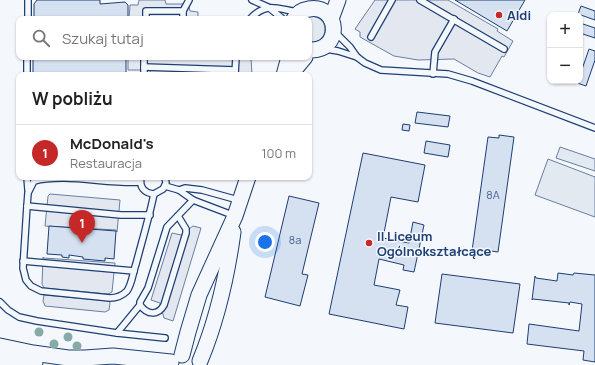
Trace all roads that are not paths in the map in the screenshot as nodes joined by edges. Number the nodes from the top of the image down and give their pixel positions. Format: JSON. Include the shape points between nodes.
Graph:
{"nodes":[{"id":1,"x":28,"y":0,"type":"edge"},
{"id":2,"x":189,"y":0,"type":"edge"},
{"id":3,"x":252,"y":0,"type":"edge"},
{"id":4,"x":338,"y":0,"type":"edge"},
{"id":5,"x":392,"y":0,"type":"edge"},
{"id":6,"x":420,"y":0,"type":"edge"},
{"id":7,"x":268,"y":7,"type":"junction"},
{"id":8,"x":307,"y":10,"type":"edge"},
{"id":9,"x":183,"y":11,"type":"junction"},
{"id":10,"x":28,"y":16,"type":"edge"},
{"id":11,"x":146,"y":16,"type":"edge"},
{"id":12,"x":183,"y":16,"type":"edge"},
{"id":13,"x":253,"y":16,"type":"edge"},
{"id":14,"x":279,"y":16,"type":"edge"},
{"id":15,"x":454,"y":19,"type":"junction"},
{"id":16,"x":332,"y":25,"type":"junction"},
{"id":17,"x":372,"y":37,"type":"dead end"},
{"id":18,"x":504,"y":49,"type":"dead end"},
{"id":19,"x":312,"y":52,"type":"edge"},
{"id":20,"x":312,"y":52,"type":"edge"},
{"id":21,"x":357,"y":57,"type":"junction"},
{"id":22,"x":27,"y":60,"type":"edge"},
{"id":23,"x":144,"y":60,"type":"edge"},
{"id":24,"x":236,"y":60,"type":"edge"},
{"id":25,"x":288,"y":60,"type":"edge"},
{"id":26,"x":304,"y":60,"type":"edge"},
{"id":27,"x":144,"y":67,"type":"junction"},
{"id":28,"x":27,"y":72,"type":"edge"},
{"id":29,"x":144,"y":72,"type":"edge"},
{"id":30,"x":220,"y":72,"type":"edge"},
{"id":31,"x":235,"y":72,"type":"edge"},
{"id":32,"x":285,"y":72,"type":"edge"},
{"id":33,"x":293,"y":72,"type":"edge"},
{"id":34,"x":433,"y":74,"type":"junction"},
{"id":35,"x":595,"y":128,"type":"edge"},
{"id":36,"x":27,"y":180,"type":"edge"},
{"id":37,"x":38,"y":180,"type":"edge"},
{"id":38,"x":77,"y":180,"type":"edge"},
{"id":39,"x":137,"y":180,"type":"edge"},
{"id":40,"x":141,"y":180,"type":"edge"},
{"id":41,"x":165,"y":180,"type":"edge"},
{"id":42,"x":247,"y":180,"type":"edge"},
{"id":43,"x":165,"y":186,"type":"junction"},
{"id":44,"x":179,"y":190,"type":"junction"},
{"id":45,"x":28,"y":192,"type":"junction"},
{"id":46,"x":154,"y":194,"type":"junction"},
{"id":47,"x":193,"y":200,"type":"junction"},
{"id":48,"x":240,"y":200,"type":"junction"},
{"id":49,"x":27,"y":206,"type":"junction"},
{"id":50,"x":150,"y":216,"type":"junction"},
{"id":51,"x":178,"y":216,"type":"junction"},
{"id":52,"x":235,"y":216,"type":"junction"},
{"id":53,"x":23,"y":261,"type":"junction"},
{"id":54,"x":134,"y":271,"type":"junction"},
{"id":55,"x":0,"y":302,"type":"edge"},
{"id":56,"x":140,"y":306,"type":"junction"},
{"id":57,"x":117,"y":333,"type":"junction"},
{"id":58,"x":165,"y":338,"type":"dead end"},
{"id":59,"x":0,"y":346,"type":"edge"},
{"id":60,"x":0,"y":359,"type":"edge"},
{"id":61,"x":174,"y":361,"type":"edge"},
{"id":62,"x":202,"y":363,"type":"edge"},
{"id":63,"x":61,"y":365,"type":"edge"}],
"edges":[{"from":1,"to":10,"type":"lane"},
{"from":2,"to":9,"type":"lane"},
{"from":3,"to":7,"type":"lane"},
{"from":4,"to":16,"type":"street"},
{"from":5,"to":17,"type":"lane"},
{"from":6,"to":15,"type":"lane"},
{"from":7,"to":8,"type":"lane"},
{"from":7,"to":13,"type":"lane"},
{"from":7,"to":14,"type":"lane"},
{"from":8,"to":16,"type":"street","via":[[327,13]]},
{"from":9,"to":11,"type":"lane","via":[[146,11]]},
{"from":9,"to":12,"type":"lane"},
{"from":15,"to":18,"type":"lane"},
{"from":15,"to":34,"type":"lane","via":[[435,52]]},
{"from":16,"to":19,"type":"street","via":[[332,39],[328,45]]},
{"from":16,"to":21,"type":"lane"},
{"from":20,"to":21,"type":"lane","via":[[338,51]]},
{"from":21,"to":34,"type":"lane","via":[[381,70]]},
{"from":22,"to":28,"type":"lane"},
{"from":23,"to":27,"type":"lane"},
{"from":24,"to":31,"type":"lane"},
{"from":25,"to":32,"type":"street"},
{"from":26,"to":33,"type":"street"},
{"from":27,"to":29,"type":"lane"},
{"from":27,"to":30,"type":"lane"},
{"from":34,"to":35,"type":"lane","via":[[448,74],[472,81]]},
{"from":36,"to":45,"type":"lane"},
{"from":37,"to":45,"type":"lane","via":[[34,181]]},
{"from":38,"to":39,"type":"lane","via":[[124,183]]},
{"from":40,"to":46,"type":"lane","via":[[143,189]]},
{"from":41,"to":43,"type":"lane"},
{"from":42,"to":48,"type":"street"},
{"from":43,"to":44,"type":"lane"},
{"from":43,"to":46,"type":"lane","via":[[161,192]]},
{"from":44,"to":47,"type":"lane"},
{"from":44,"to":48,"type":"lane","via":[[202,190]]},
{"from":45,"to":49,"type":"lane"},
{"from":46,"to":50,"type":"lane"},
{"from":47,"to":51,"type":"lane"},
{"from":47,"to":52,"type":"lane"},
{"from":48,"to":52,"type":"street"},
{"from":49,"to":50,"type":"lane"},
{"from":49,"to":53,"type":"lane"},
{"from":50,"to":54,"type":"lane"},
{"from":51,"to":56,"type":"lane","via":[[167,227]]},
{"from":51,"to":56,"type":"lane","via":[[186,233],[164,305],[157,313],[152,314]]},
{"from":52,"to":61,"type":"street","via":[[199,295],[188,332]]},
{"from":52,"to":62,"type":"street","via":[[230,256]]},
{"from":53,"to":54,"type":"lane"},
{"from":53,"to":54,"type":"lane","via":[[26,280],[41,291],[110,298],[116,298],[126,291]]},
{"from":55,"to":57,"type":"lane","via":[[19,317]]},
{"from":56,"to":57,"type":"lane"},
{"from":57,"to":58,"type":"lane"},
{"from":59,"to":61,"type":"street","via":[[68,358],[113,356]]},
{"from":60,"to":63,"type":"street"},
{"from":61,"to":62,"type":"street","via":[[188,355]]}]}
